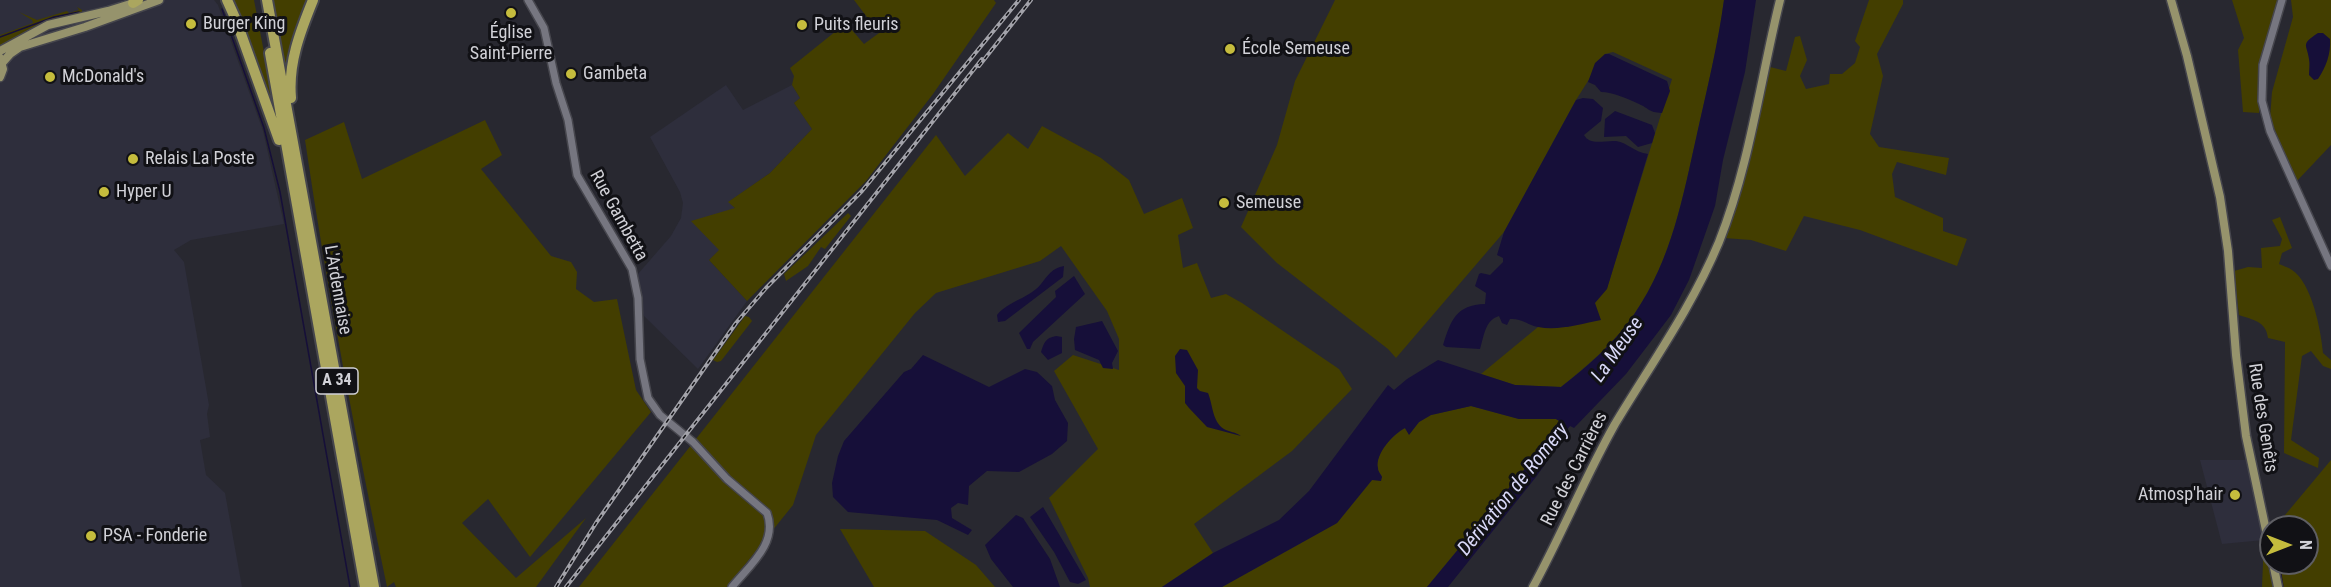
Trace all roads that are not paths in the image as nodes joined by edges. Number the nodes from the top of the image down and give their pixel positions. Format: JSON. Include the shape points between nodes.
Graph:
{"nodes":[{"id":1,"x":159,"y":0,"type":"edge"},
{"id":2,"x":226,"y":0,"type":"edge"},
{"id":3,"x":260,"y":0,"type":"edge"},
{"id":4,"x":267,"y":0,"type":"edge"},
{"id":5,"x":313,"y":0,"type":"edge"},
{"id":6,"x":528,"y":0,"type":"edge"},
{"id":7,"x":1780,"y":0,"type":"edge"},
{"id":8,"x":2170,"y":0,"type":"edge"},
{"id":9,"x":2282,"y":0,"type":"edge"},
{"id":10,"x":138,"y":1,"type":"edge"},
{"id":11,"x":0,"y":51,"type":"edge"},
{"id":12,"x":1,"y":61,"type":"edge"},
{"id":13,"x":0,"y":76,"type":"edge"},
{"id":14,"x":299,"y":176,"type":"junction"},
{"id":15,"x":292,"y":186,"type":"junction"},
{"id":16,"x":2331,"y":266,"type":"edge"},
{"id":17,"x":2263,"y":515,"type":"edge"},
{"id":18,"x":365,"y":587,"type":"edge"},
{"id":19,"x":374,"y":587,"type":"edge"},
{"id":20,"x":732,"y":587,"type":"edge"},
{"id":21,"x":1533,"y":587,"type":"edge"}],
"edges":[{"from":1,"to":12,"type":"main road","via":[[20,47]]},
{"from":2,"to":15,"type":"highway","via":[[276,131]]},
{"from":3,"to":15,"type":"highway","name":"L'Ardennaise","number":"A 34"},
{"from":4,"to":14,"type":"highway","name":"L'Ardennaise","number":"A 34"},
{"from":5,"to":14,"type":"highway","via":[[291,65]]},
{"from":6,"to":20,"type":"street","name":"Rue Gambetta","via":[[544,28],[568,120],[577,175],[634,275],[640,359],[651,403],[767,513],[769,540]]},
{"from":7,"to":21,"type":"main road","name":"Rue des Carrières","via":[[1740,182],[1719,242],[1691,301],[1609,436]]},
{"from":8,"to":17,"type":"main road","name":"Rue des Genêts","via":[[2217,179],[2244,426]]},
{"from":9,"to":16,"type":"street","via":[[2264,65],[2262,101],[2270,131]]},
{"from":10,"to":11,"type":"main road","via":[[48,26]]},
{"from":12,"to":13,"type":"main road"},
{"from":14,"to":19,"type":"highway","name":"L'Ardennaise","number":"A 34"},
{"from":15,"to":18,"type":"highway","name":"L'Ardennaise","number":"A 34"}]}
